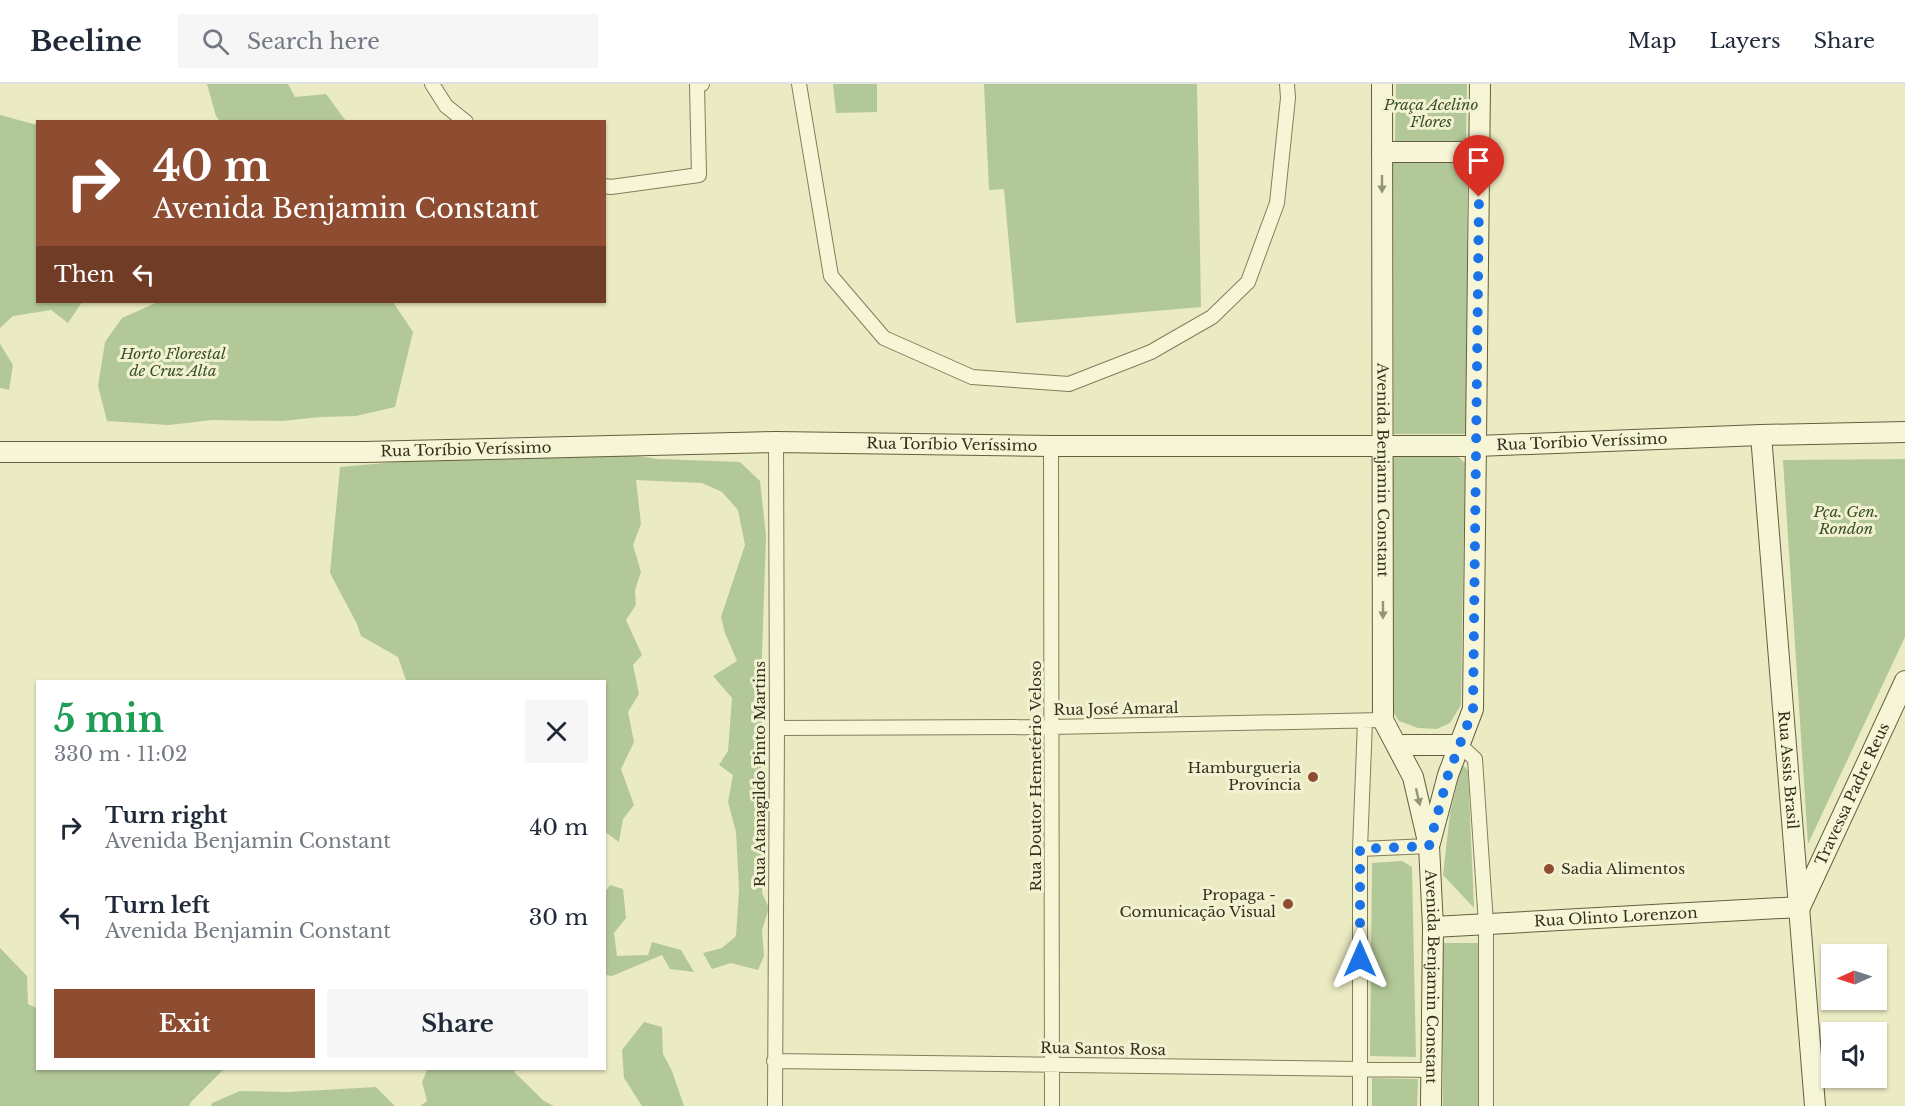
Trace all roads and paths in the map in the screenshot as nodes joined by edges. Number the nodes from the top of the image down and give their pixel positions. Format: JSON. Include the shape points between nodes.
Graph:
{"nodes":[{"id":1,"x":432,"y":84,"type":"edge"},
{"id":2,"x":702,"y":84,"type":"edge"},
{"id":3,"x":798,"y":84,"type":"edge"},
{"id":4,"x":1287,"y":84,"type":"edge"},
{"id":5,"x":1382,"y":84,"type":"edge"},
{"id":6,"x":1480,"y":84,"type":"edge"},
{"id":7,"x":464,"y":120,"type":"edge"},
{"id":8,"x":1382,"y":152,"type":"junction"},
{"id":9,"x":1479,"y":152,"type":"junction"},
{"id":10,"x":606,"y":186,"type":"edge"},
{"id":11,"x":1905,"y":432,"type":"edge"},
{"id":12,"x":1761,"y":435,"type":"junction"},
{"id":13,"x":776,"y":442,"type":"junction"},
{"id":14,"x":1050,"y":446,"type":"junction"},
{"id":15,"x":1382,"y":446,"type":"junction"},
{"id":16,"x":1477,"y":446,"type":"junction"},
{"id":17,"x":0,"y":452,"type":"edge"},
{"id":18,"x":1905,"y":681,"type":"edge"},
{"id":19,"x":1374,"y":720,"type":"junction"},
{"id":20,"x":1052,"y":727,"type":"junction"},
{"id":21,"x":777,"y":728,"type":"junction"},
{"id":22,"x":1397,"y":745,"type":"junction"},
{"id":23,"x":1460,"y":745,"type":"junction"},
{"id":24,"x":1429,"y":846,"type":"junction"},
{"id":25,"x":1360,"y":849,"type":"junction"},
{"id":26,"x":1800,"y":907,"type":"junction"},
{"id":27,"x":1486,"y":924,"type":"junction"},
{"id":28,"x":1433,"y":927,"type":"junction"},
{"id":29,"x":774,"y":1061,"type":"junction"},
{"id":30,"x":1052,"y":1064,"type":"junction"},
{"id":31,"x":1360,"y":1069,"type":"junction"},
{"id":32,"x":1432,"y":1070,"type":"junction"},
{"id":33,"x":774,"y":1106,"type":"edge"},
{"id":34,"x":1052,"y":1106,"type":"edge"},
{"id":35,"x":1360,"y":1106,"type":"edge"},
{"id":36,"x":1431,"y":1106,"type":"edge"},
{"id":37,"x":1486,"y":1106,"type":"edge"},
{"id":38,"x":1815,"y":1106,"type":"edge"}],
"edges":[{"from":1,"to":7,"type":"street","via":[[446,106]]},
{"from":2,"to":10,"type":"street","via":[[697,85],[699,175]]},
{"from":3,"to":4,"type":"street","via":[[831,276],[884,338],[972,377],[1069,384],[1151,352],[1212,317],[1248,282],[1277,203]]},
{"from":5,"to":8,"type":"street","name":"Avenida Benjamin Constant"},
{"from":6,"to":9,"type":"street","name":"Avenida Benjamin Constant"},
{"from":8,"to":9,"type":"street"},
{"from":8,"to":15,"type":"street","name":"Avenida Benjamin Constant","one_way":true},
{"from":9,"to":16,"type":"street","name":"Avenida Benjamin Constant"},
{"from":11,"to":12,"type":"street","name":"Rua Toríbio Veríssimo"},
{"from":12,"to":16,"type":"street","name":"Rua Toríbio Veríssimo"},
{"from":12,"to":26,"type":"street","name":"Rua Assis Brasil"},
{"from":13,"to":14,"type":"street","name":"Rua Toríbio Veríssimo"},
{"from":13,"to":17,"type":"street","name":"Rua Toríbio Veríssimo","via":[[365,452]]},
{"from":13,"to":21,"type":"street","name":"Rua Atanagildo Pinto Martins"},
{"from":14,"to":15,"type":"street","name":"Rua Toríbio Veríssimo"},
{"from":14,"to":20,"type":"street","name":"Rua Doutor Hemetério Veloso"},
{"from":15,"to":16,"type":"street","name":"Rua Toríbio Veríssimo"},
{"from":15,"to":19,"type":"street","name":"Avenida Benjamin Constant","one_way":true},
{"from":16,"to":23,"type":"street","name":"Avenida Benjamin Constant","via":[[1473,710]]},
{"from":18,"to":26,"type":"street","name":"Travessa Padre Reus"},
{"from":19,"to":20,"type":"street","name":"Rua José Amaral"},
{"from":19,"to":22,"type":"street","name":"Avenida Benjamin Constant"},
{"from":19,"to":25,"type":"street"},
{"from":20,"to":21,"type":"street","name":"Rua José Amaral"},
{"from":20,"to":30,"type":"street","name":"Rua Doutor Hemetério Veloso"},
{"from":21,"to":29,"type":"street","name":"Rua Atanagildo Pinto Martins"},
{"from":22,"to":23,"type":"street"},
{"from":22,"to":24,"type":"street","name":"Avenida Benjamin Constant","one_way":true,"via":[[1413,777]]},
{"from":23,"to":24,"type":"street","name":"Avenida Benjamin Constant"},
{"from":23,"to":27,"type":"street","via":[[1475,759]]},
{"from":24,"to":25,"type":"street","name":"Avenida Benjamin Constant"},
{"from":24,"to":28,"type":"street","name":"Avenida Benjamin Constant"},
{"from":25,"to":31,"type":"street"},
{"from":26,"to":27,"type":"street","name":"Rua Olinto Lorenzon"},
{"from":26,"to":38,"type":"street","name":"Rua Assis Brasil"},
{"from":27,"to":28,"type":"street","name":"Rua Olinto Lorenzon"},
{"from":27,"to":37,"type":"street"},
{"from":28,"to":32,"type":"street","name":"Avenida Benjamin Constant"},
{"from":29,"to":30,"type":"street","name":"Rua Santos Rosa"},
{"from":29,"to":33,"type":"street","name":"Rua Atanagildo Pinto Martins"},
{"from":30,"to":31,"type":"street","name":"Rua Santos Rosa"},
{"from":30,"to":34,"type":"street","name":"Rua Doutor Hemetério Veloso"},
{"from":31,"to":32,"type":"street","name":"Rua Santos Rosa"},
{"from":31,"to":35,"type":"street"},
{"from":32,"to":36,"type":"street","name":"Avenida Benjamin Constant"}]}
